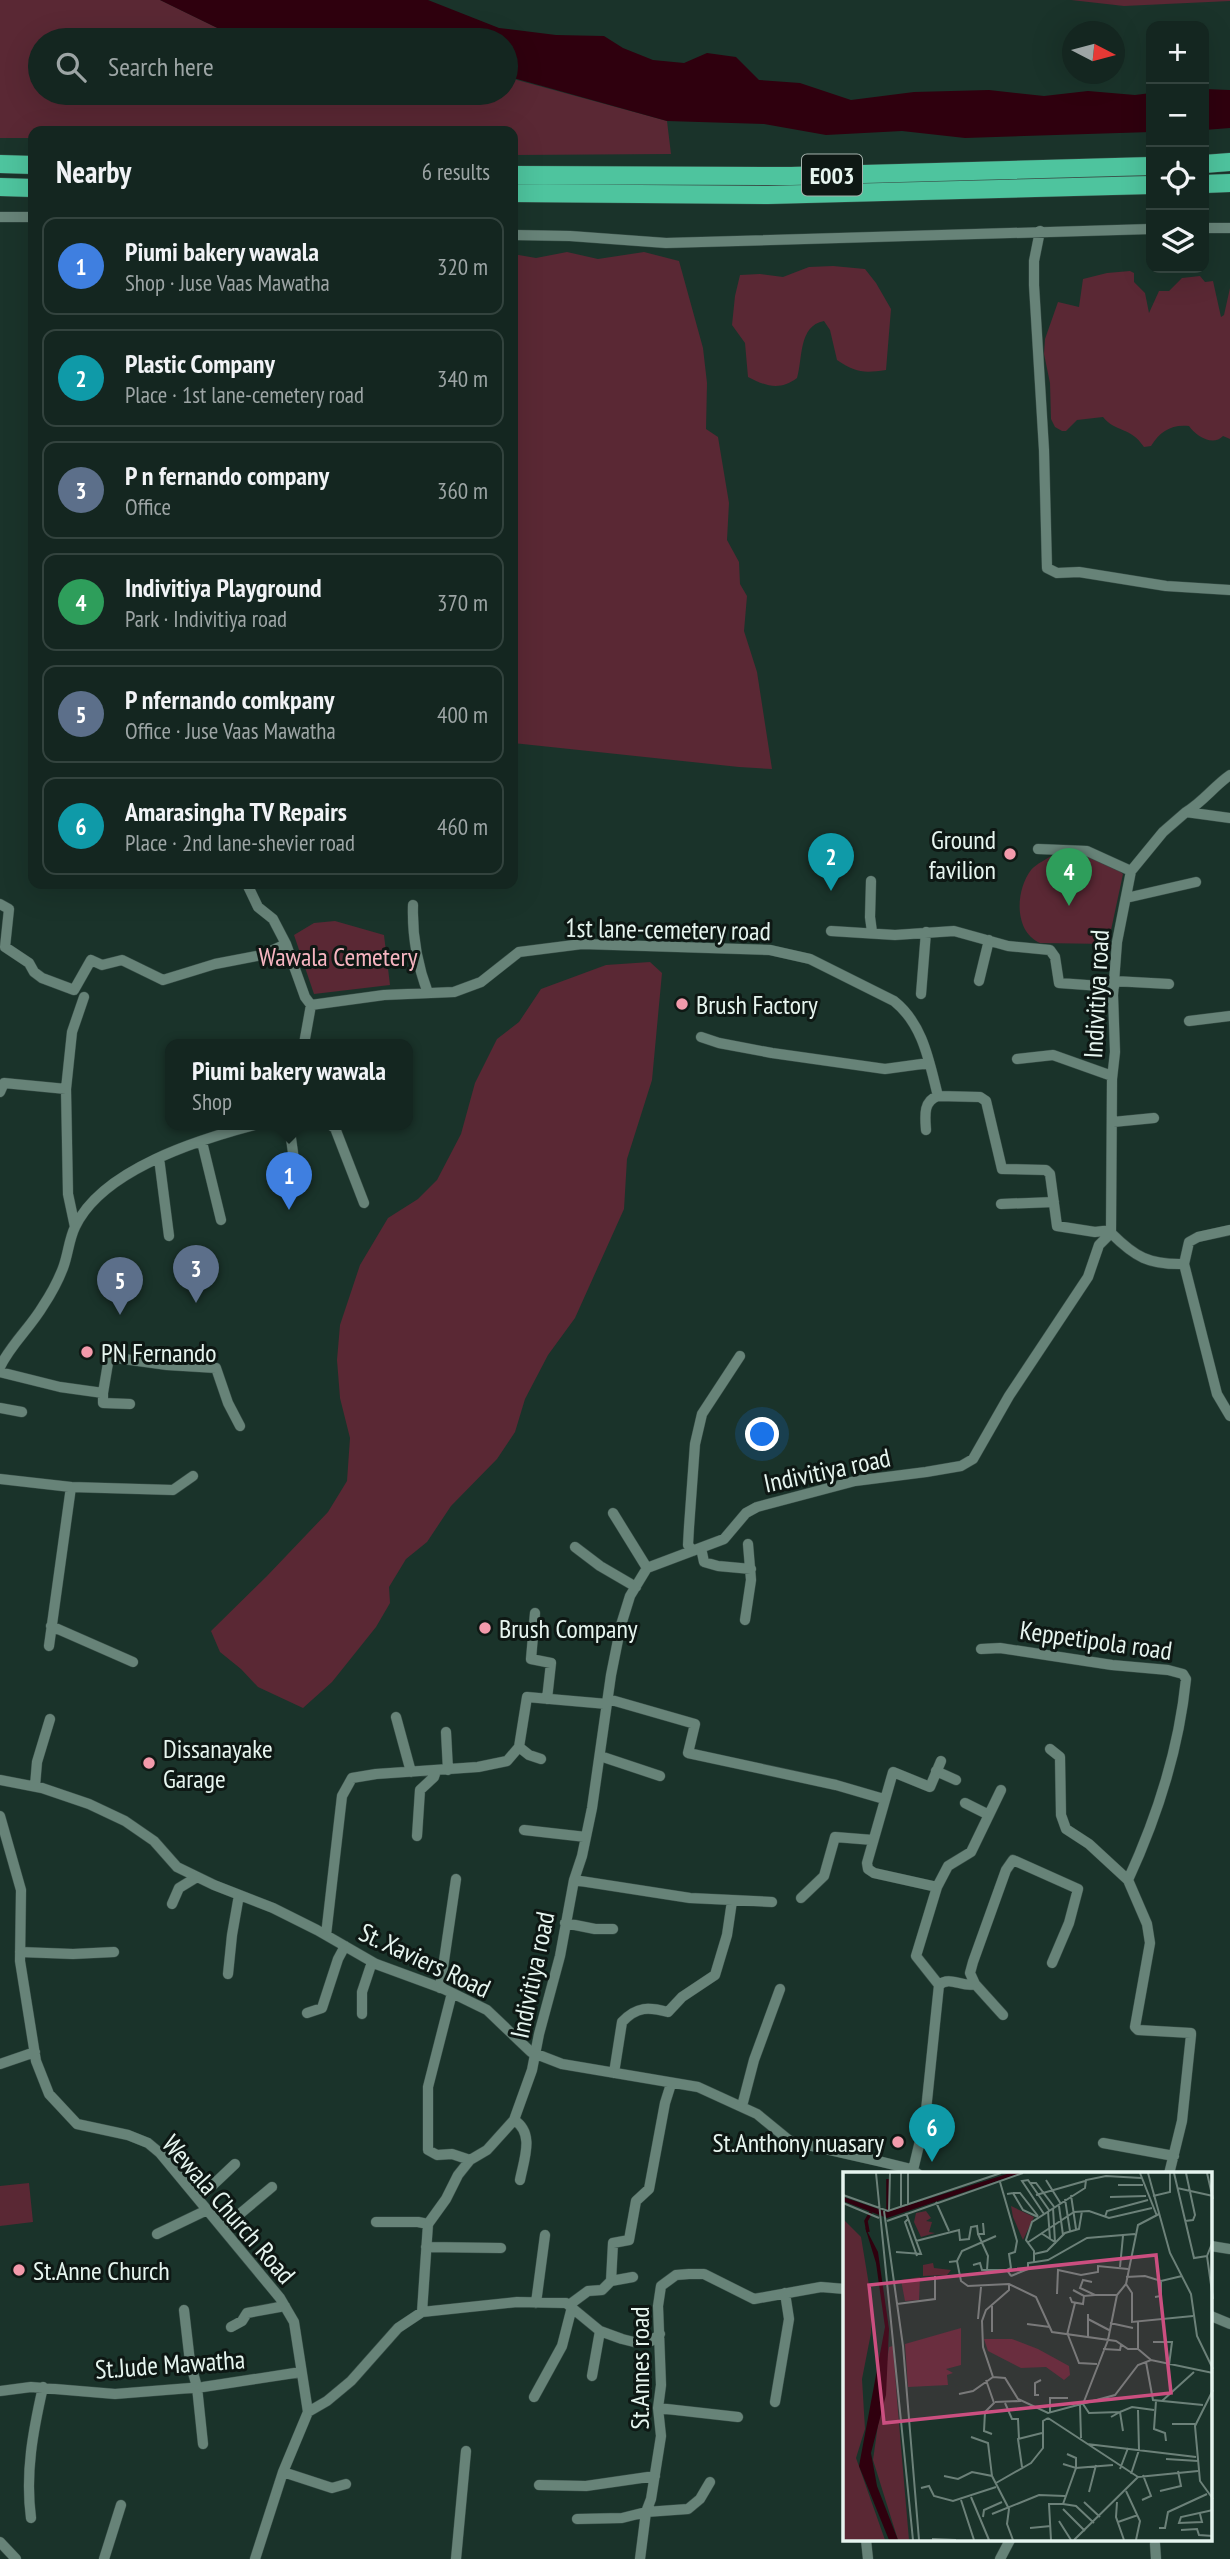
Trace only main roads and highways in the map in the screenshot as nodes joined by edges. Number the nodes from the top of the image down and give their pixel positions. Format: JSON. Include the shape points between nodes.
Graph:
{"nodes":[{"id":1,"x":1230,"y":162,"type":"edge"},
{"id":2,"x":0,"y":164,"type":"edge"},
{"id":3,"x":1209,"y":164,"type":"edge"},
{"id":4,"x":28,"y":165,"type":"edge"},
{"id":5,"x":1146,"y":166,"type":"edge"},
{"id":6,"x":518,"y":175,"type":"edge"},
{"id":7,"x":1230,"y":183,"type":"edge"},
{"id":8,"x":1209,"y":184,"type":"edge"},
{"id":9,"x":1146,"y":185,"type":"edge"},
{"id":10,"x":0,"y":187,"type":"edge"},
{"id":11,"x":28,"y":188,"type":"edge"},
{"id":12,"x":518,"y":193,"type":"edge"}],
"edges":[{"from":1,"to":3,"type":"highway"},
{"from":2,"to":4,"type":"highway"},
{"from":5,"to":6,"type":"highway","number":"E003","via":[[791,176]]},
{"from":7,"to":8,"type":"highway"},
{"from":9,"to":12,"type":"highway","number":"E003","via":[[768,195]]},
{"from":10,"to":11,"type":"highway"}]}
